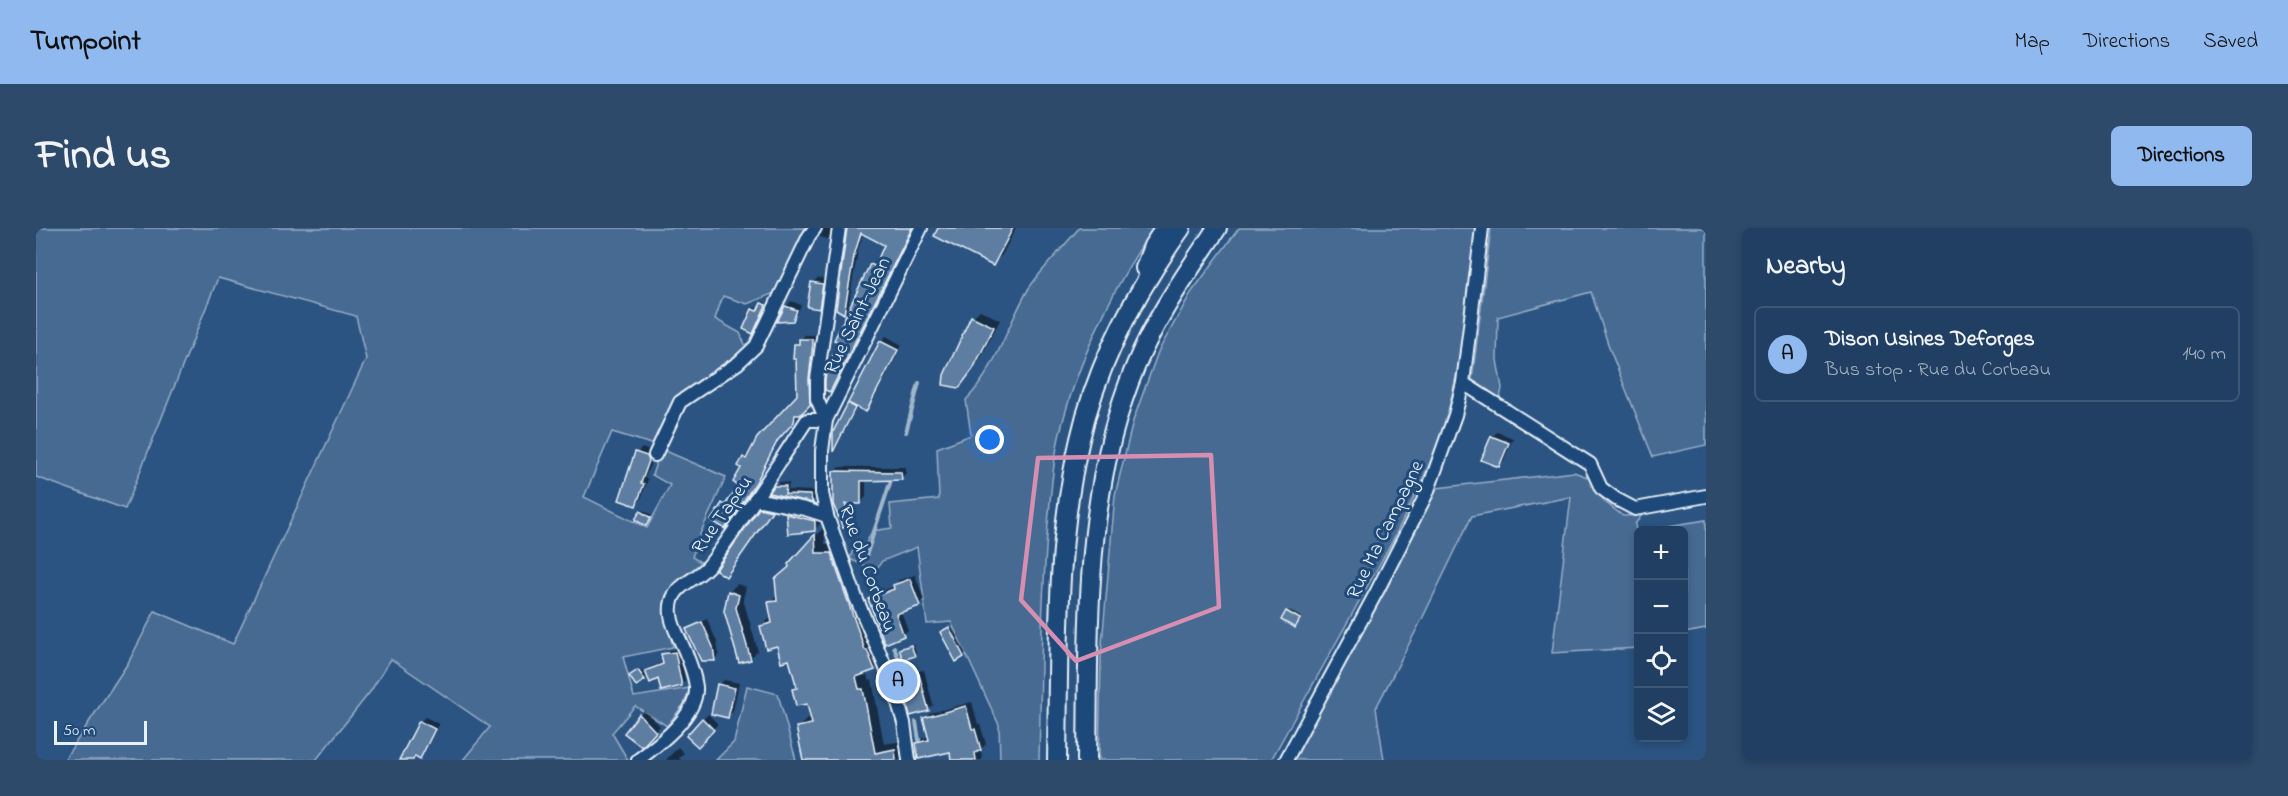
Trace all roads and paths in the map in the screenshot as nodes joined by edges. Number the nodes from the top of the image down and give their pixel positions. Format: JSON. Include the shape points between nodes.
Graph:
{"nodes":[{"id":1,"x":815,"y":228,"type":"edge"},
{"id":2,"x":839,"y":228,"type":"edge"},
{"id":3,"x":921,"y":228,"type":"edge"},
{"id":4,"x":1165,"y":228,"type":"edge"},
{"id":5,"x":1182,"y":228,"type":"edge"},
{"id":6,"x":1217,"y":228,"type":"edge"},
{"id":7,"x":1482,"y":228,"type":"edge"},
{"id":8,"x":1130,"y":312,"type":"junction"},
{"id":9,"x":1463,"y":383,"type":"junction"},
{"id":10,"x":826,"y":420,"type":"junction"},
{"id":11,"x":655,"y":455,"type":"dead end"},
{"id":12,"x":1706,"y":496,"type":"edge"},
{"id":13,"x":755,"y":500,"type":"junction"},
{"id":14,"x":827,"y":516,"type":"junction"},
{"id":15,"x":638,"y":760,"type":"edge"},
{"id":16,"x":909,"y":760,"type":"edge"},
{"id":17,"x":1057,"y":760,"type":"edge"},
{"id":18,"x":1087,"y":760,"type":"edge"},
{"id":19,"x":1286,"y":760,"type":"edge"}],
"edges":[{"from":1,"to":11,"type":"street","via":[[756,346],[738,363],[680,402]]},
{"from":2,"to":10,"type":"street","via":[[817,379],[818,399]]},
{"from":3,"to":10,"type":"street","name":"Rue Saint-Jean"},
{"from":4,"to":8,"type":"highway","via":[[1153,246]]},
{"from":5,"to":8,"type":"highway","via":[[1160,257]]},
{"from":6,"to":18,"type":"highway","via":[[1160,315],[1119,410],[1107,456],[1092,543]]},
{"from":7,"to":9,"type":"street","name":"Rue Ma Campagne"},
{"from":8,"to":17,"type":"highway","via":[[1094,393],[1072,479],[1060,598]]},
{"from":9,"to":12,"type":"street","via":[[1590,464],[1601,488],[1635,509]]},
{"from":9,"to":19,"type":"street","name":"Rue Ma Campagne","via":[[1427,493]]},
{"from":10,"to":13,"type":"street","name":"Rue Tapeu","via":[[807,420]]},
{"from":10,"to":14,"type":"street","name":"Rue du Corbeau","via":[[822,493]]},
{"from":13,"to":14,"type":"street"},
{"from":13,"to":15,"type":"street","name":"Rue Tapeu","via":[[708,567],[672,599],[672,624],[689,660],[695,695],[684,718]]},
{"from":14,"to":16,"type":"street","name":"Rue du Corbeau","via":[[892,682]]}]}
